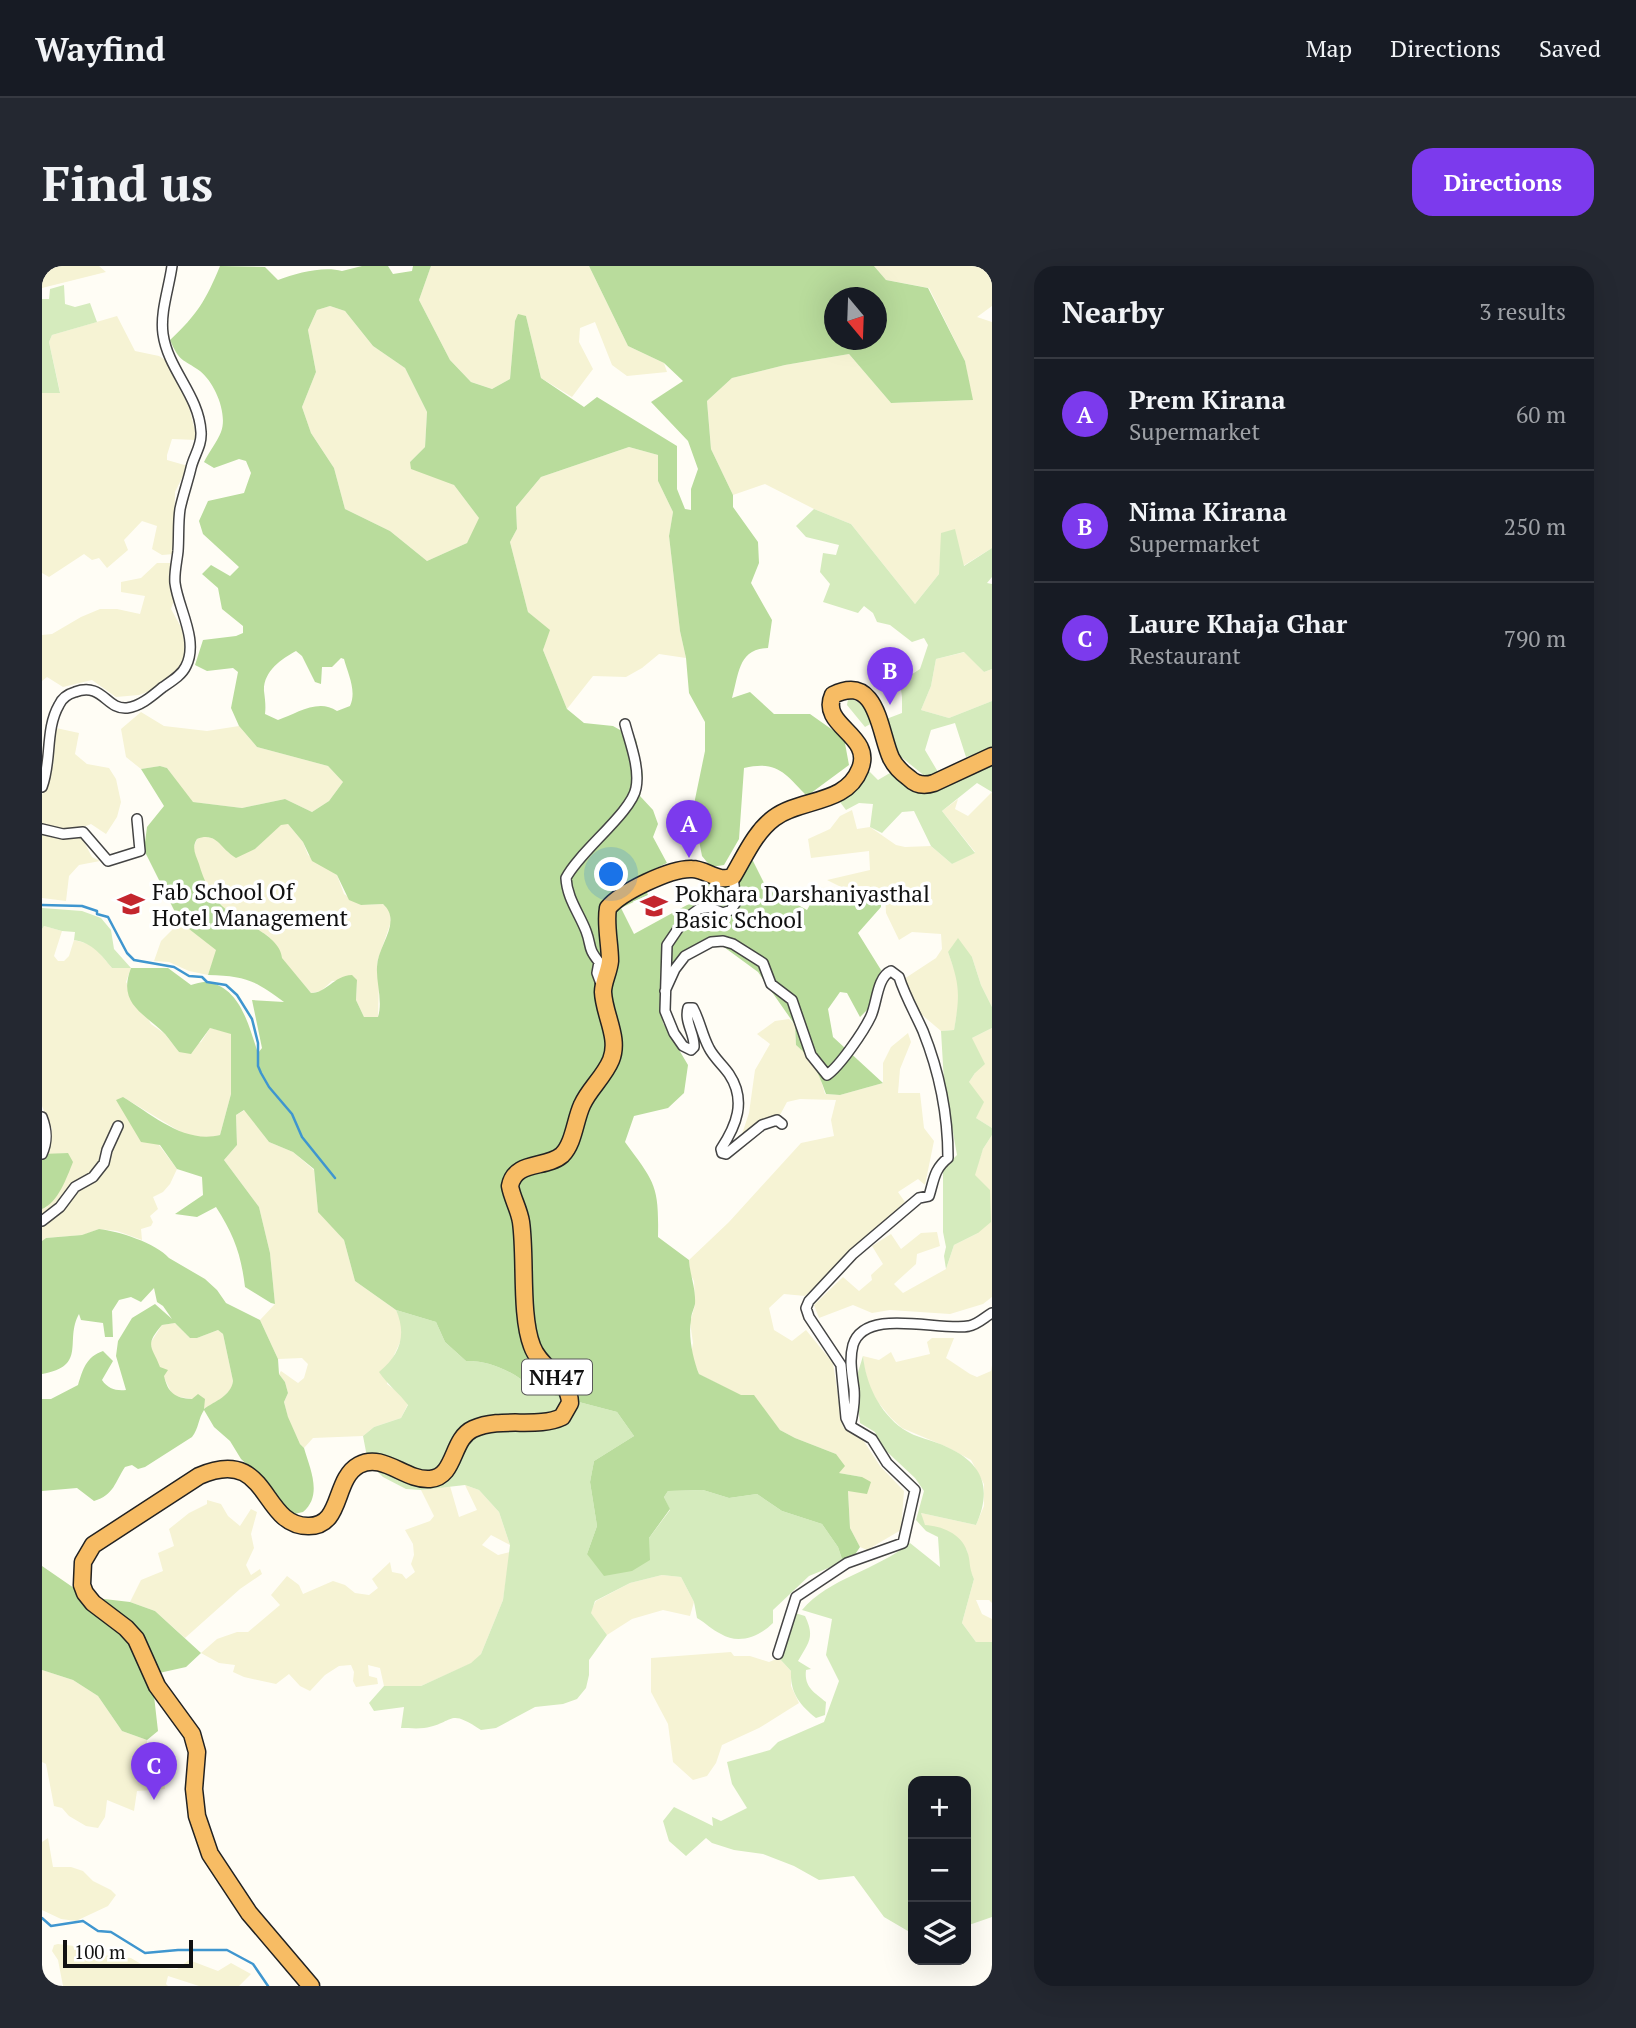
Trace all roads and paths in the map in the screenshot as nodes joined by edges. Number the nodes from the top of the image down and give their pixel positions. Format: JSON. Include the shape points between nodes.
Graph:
{"nodes":[{"id":1,"x":172,"y":266,"type":"edge"},
{"id":2,"x":625,"y":723,"type":"dead end"},
{"id":3,"x":992,"y":755,"type":"edge"},
{"id":4,"x":42,"y":787,"type":"edge"},
{"id":5,"x":137,"y":819,"type":"dead end"},
{"id":6,"x":42,"y":829,"type":"edge"},
{"id":7,"x":733,"y":876,"type":"junction"},
{"id":8,"x":603,"y":989,"type":"junction"},
{"id":9,"x":664,"y":991,"type":"junction"},
{"id":10,"x":42,"y":1117,"type":"edge"},
{"id":11,"x":782,"y":1124,"type":"dead end"},
{"id":12,"x":118,"y":1126,"type":"dead end"},
{"id":13,"x":42,"y":1154,"type":"edge"},
{"id":14,"x":42,"y":1221,"type":"edge"},
{"id":15,"x":992,"y":1313,"type":"edge"},
{"id":16,"x":850,"y":1426,"type":"junction"},
{"id":17,"x":778,"y":1654,"type":"dead end"},
{"id":18,"x":311,"y":1986,"type":"edge"}],
"edges":[{"from":1,"to":4,"type":"street","via":[[163,334],[190,392],[202,433],[180,508],[175,583],[189,641],[187,665],[141,704],[125,708],[93,689],[69,694],[54,716]]},
{"from":2,"to":8,"type":"street","via":[[636,789],[566,878],[589,949],[599,962],[597,973]]},
{"from":3,"to":7,"type":"highway","via":[[934,783],[915,783],[892,760],[870,701],[849,689],[833,695],[830,710],[857,741],[862,756],[854,781],[837,793],[772,820]]},
{"from":5,"to":6,"type":"street","via":[[140,851],[108,861],[83,832]]},
{"from":7,"to":8,"type":"highway","number":"NH47","via":[[724,879],[686,869],[615,900],[607,911],[610,964]]},
{"from":7,"to":9,"type":"street","via":[[736,902],[731,909],[723,913],[699,909],[672,934]]},
{"from":8,"to":18,"type":"highway","number":"NH47","via":[[614,1049],[608,1066],[582,1105],[563,1154],[520,1170],[510,1186],[521,1222],[531,1343],[568,1391],[566,1413],[552,1421],[513,1421],[472,1429],[437,1477],[413,1477],[381,1462],[360,1464],[346,1477],[328,1519],[317,1526],[289,1520],[245,1473],[214,1469],[101,1538],[83,1562],[80,1577],[85,1593],[136,1639],[157,1686],[192,1734],[197,1752],[197,1816],[210,1854],[250,1913]]},
{"from":9,"to":11,"type":"street","via":[[664,1011],[683,1046],[687,1050],[694,1047],[686,1014],[693,1008],[710,1051],[731,1076],[739,1097],[734,1130],[720,1149],[722,1153],[762,1125],[777,1119]]},
{"from":9,"to":16,"type":"street","via":[[685,956],[711,942],[733,944],[763,963],[771,984],[792,1000],[811,1055],[827,1075],[836,1069],[871,1017],[886,973],[898,977],[922,1029],[938,1073],[948,1158],[933,1175],[929,1196],[919,1199],[853,1254],[806,1308],[841,1365]]},
{"from":10,"to":13,"type":"street","via":[[47,1129]]},
{"from":12,"to":14,"type":"street","via":[[104,1163],[93,1177],[75,1187]]},
{"from":15,"to":16,"type":"street","via":[[971,1326],[911,1323],[862,1332],[853,1344],[850,1367],[854,1390]]},
{"from":16,"to":17,"type":"street","via":[[872,1439],[887,1463],[915,1490],[903,1544],[847,1563],[796,1597]]}]}
